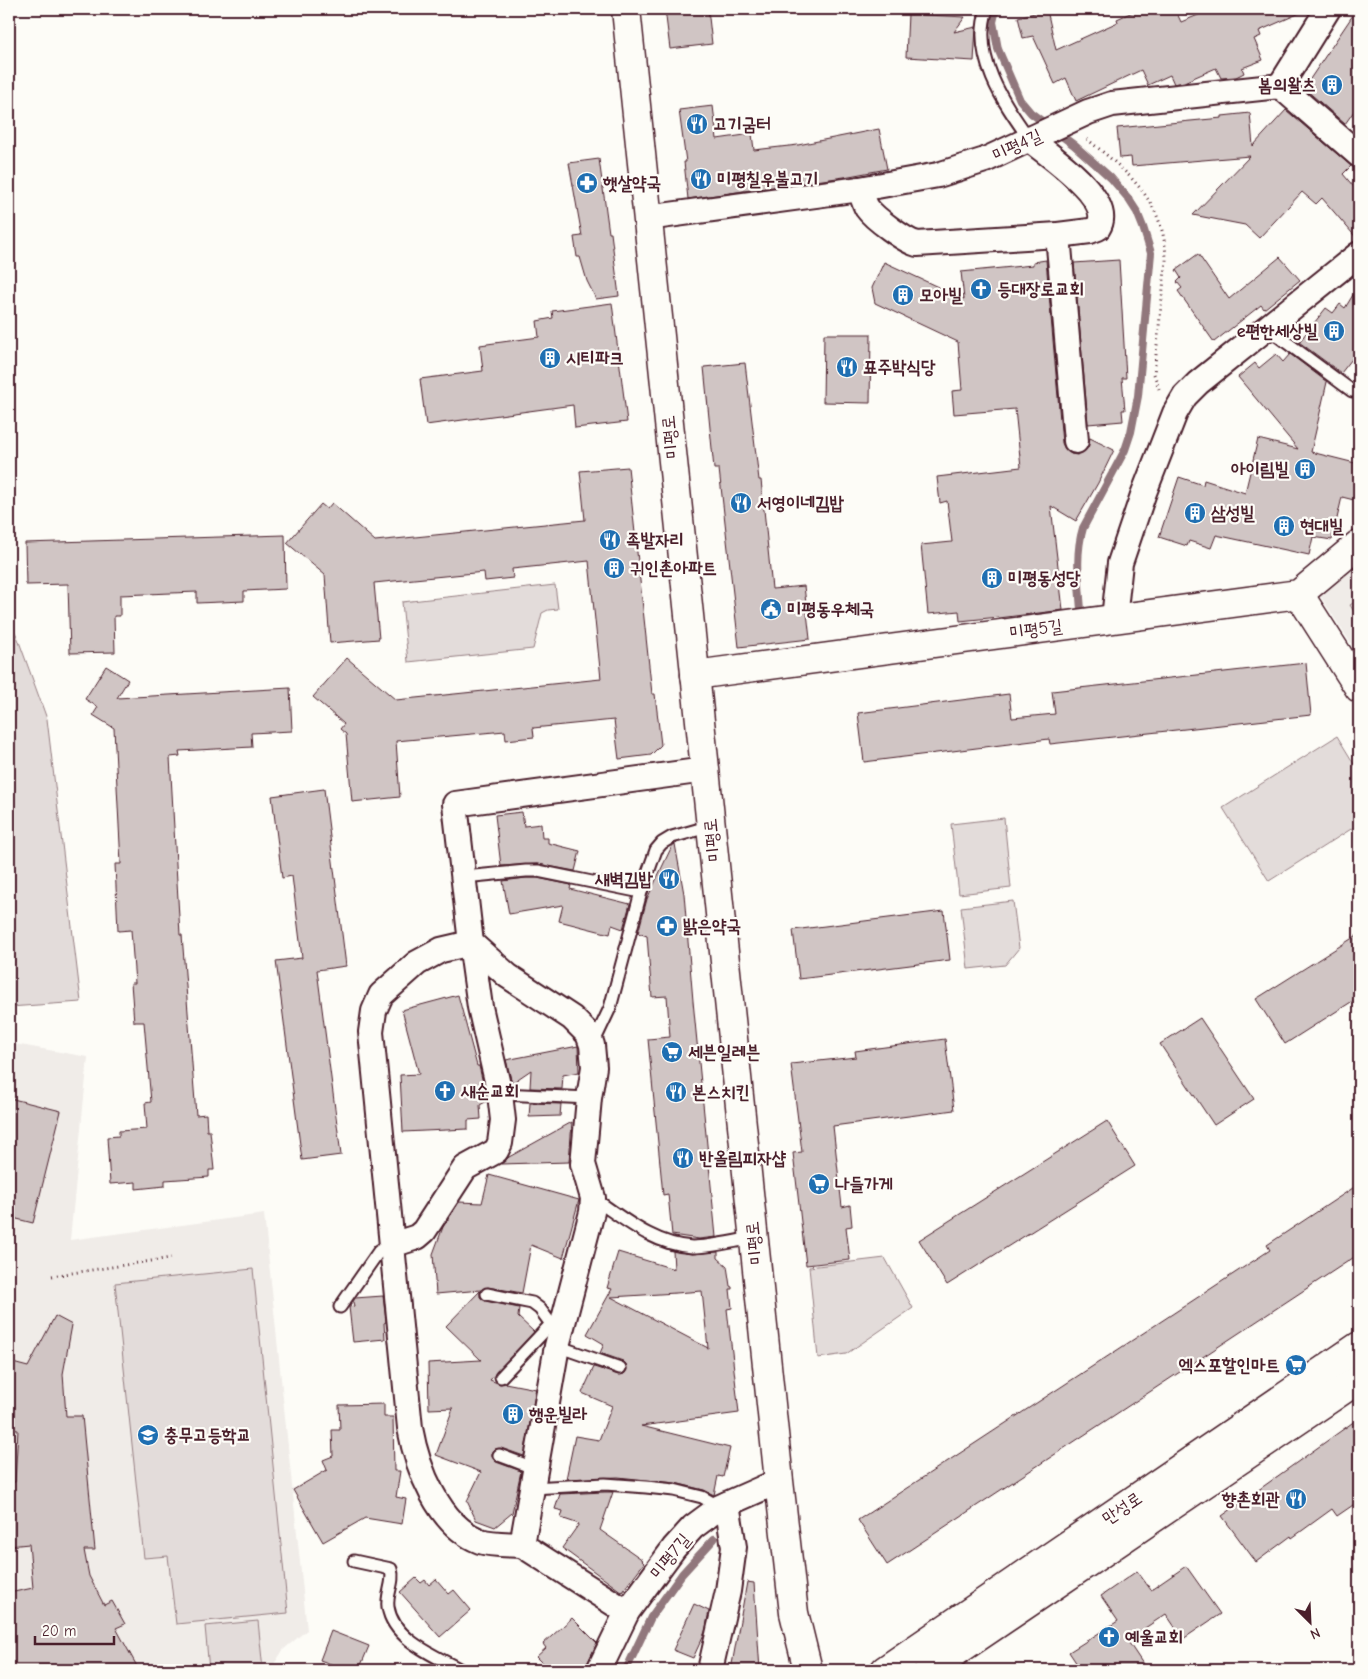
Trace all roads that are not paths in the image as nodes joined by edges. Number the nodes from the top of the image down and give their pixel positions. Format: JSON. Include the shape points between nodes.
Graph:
{"nodes":[{"id":1,"x":626,"y":9,"type":"edge"},
{"id":2,"x":986,"y":9,"type":"edge"},
{"id":3,"x":1328,"y":9,"type":"edge"},
{"id":4,"x":1280,"y":86,"type":"junction"},
{"id":5,"x":1034,"y":137,"type":"junction"},
{"id":6,"x":1359,"y":155,"type":"edge"},
{"id":7,"x":860,"y":189,"type":"junction"},
{"id":8,"x":648,"y":218,"type":"junction"},
{"id":9,"x":1058,"y":235,"type":"junction"},
{"id":10,"x":1359,"y":254,"type":"edge"},
{"id":11,"x":1267,"y":328,"type":"junction"},
{"id":12,"x":1352,"y":392,"type":"dead end"},
{"id":13,"x":1076,"y":441,"type":"dead end"},
{"id":14,"x":1359,"y":544,"type":"edge"},
{"id":15,"x":1299,"y":594,"type":"junction"},
{"id":16,"x":1114,"y":619,"type":"junction"},
{"id":17,"x":696,"y":675,"type":"junction"},
{"id":18,"x":1359,"y":688,"type":"edge"},
{"id":19,"x":705,"y":770,"type":"junction"},
{"id":20,"x":711,"y":826,"type":"junction"},
{"id":21,"x":464,"y":877,"type":"junction"},
{"id":22,"x":641,"y":892,"type":"junction"},
{"id":23,"x":471,"y":943,"type":"junction"},
{"id":24,"x":592,"y":1045,"type":"junction"},
{"id":25,"x":500,"y":1094,"type":"junction"},
{"id":26,"x":589,"y":1098,"type":"junction"},
{"id":27,"x":593,"y":1198,"type":"junction"},
{"id":28,"x":754,"y":1238,"type":"junction"},
{"id":29,"x":392,"y":1245,"type":"junction"},
{"id":30,"x":487,"y":1294,"type":"dead end"},
{"id":31,"x":340,"y":1307,"type":"dead end"},
{"id":32,"x":556,"y":1335,"type":"junction"},
{"id":33,"x":1359,"y":1346,"type":"edge"},
{"id":34,"x":620,"y":1368,"type":"dead end"},
{"id":35,"x":501,"y":1377,"type":"dead end"},
{"id":36,"x":1359,"y":1379,"type":"edge"},
{"id":37,"x":499,"y":1454,"type":"dead end"},
{"id":38,"x":534,"y":1478,"type":"junction"},
{"id":39,"x":779,"y":1481,"type":"junction"},
{"id":40,"x":724,"y":1506,"type":"junction"},
{"id":41,"x":522,"y":1545,"type":"junction"},
{"id":42,"x":354,"y":1561,"type":"dead end"},
{"id":43,"x":626,"y":1612,"type":"junction"},
{"id":44,"x":462,"y":1670,"type":"edge"},
{"id":45,"x":599,"y":1670,"type":"edge"},
{"id":46,"x":710,"y":1670,"type":"edge"},
{"id":47,"x":808,"y":1670,"type":"edge"},
{"id":48,"x":885,"y":1670,"type":"edge"},
{"id":49,"x":929,"y":1670,"type":"edge"}],
"edges":[{"from":1,"to":8,"type":"street","name":"미평로"},
{"from":2,"to":5,"type":"lane","via":[[983,37],[990,70],[1005,103]]},
{"from":3,"to":4,"type":"street"},
{"from":4,"to":5,"type":"street","name":"미평4길","via":[[1112,104]]},
{"from":4,"to":6,"type":"street"},
{"from":5,"to":7,"type":"street","name":"미평4길","via":[[961,168]]},
{"from":5,"to":9,"type":"street","via":[[1084,185],[1100,209],[1101,223],[1096,229]]},
{"from":7,"to":8,"type":"street","name":"미평4길"},
{"from":7,"to":9,"type":"street","via":[[871,213],[914,244]]},
{"from":8,"to":17,"type":"street","name":"미평로"},
{"from":9,"to":13,"type":"street"},
{"from":10,"to":11,"type":"street"},
{"from":11,"to":12,"type":"lane"},
{"from":11,"to":16,"type":"street","via":[[1198,383],[1175,413],[1122,555]]},
{"from":14,"to":15,"type":"street"},
{"from":15,"to":16,"type":"street","name":"미평5길"},
{"from":15,"to":18,"type":"street"},
{"from":16,"to":17,"type":"street","name":"미평5길"},
{"from":17,"to":19,"type":"street","name":"미평로"},
{"from":19,"to":20,"type":"street","name":"미평로"},
{"from":19,"to":21,"type":"street","via":[[455,804]]},
{"from":20,"to":22,"type":"lane","via":[[662,843],[656,850]]},
{"from":20,"to":28,"type":"street","name":"미평로"},
{"from":21,"to":22,"type":"lane","via":[[538,871]]},
{"from":21,"to":23,"type":"street"},
{"from":22,"to":24,"type":"lane","via":[[610,1008]]},
{"from":23,"to":24,"type":"street","via":[[508,976],[572,1018],[588,1034]]},
{"from":23,"to":25,"type":"street","via":[[480,1007]]},
{"from":23,"to":29,"type":"street","via":[[441,950],[417,963],[380,995],[374,1011],[371,1032]]},
{"from":24,"to":26,"type":"street","via":[[594,1067]]},
{"from":25,"to":26,"type":"lane"},
{"from":25,"to":29,"type":"street","via":[[503,1120],[496,1151],[465,1168],[424,1231],[417,1237]]},
{"from":26,"to":27,"type":"street","via":[[583,1164]]},
{"from":27,"to":28,"type":"lane","via":[[651,1236],[675,1245],[694,1247]]},
{"from":27,"to":32,"type":"street","via":[[592,1212]]},
{"from":28,"to":39,"type":"street","name":"미평로"},
{"from":29,"to":31,"type":"lane","via":[[379,1251]]},
{"from":29,"to":41,"type":"street","via":[[410,1428],[421,1472],[447,1516],[461,1530],[480,1541]]},
{"from":30,"to":32,"type":"lane","via":[[532,1303]]},
{"from":32,"to":34,"type":"lane"},
{"from":32,"to":35,"type":"lane"},
{"from":32,"to":38,"type":"street"},
{"from":33,"to":48,"type":"street","name":"만성로"},
{"from":36,"to":49,"type":"street","name":"만성로"},
{"from":37,"to":38,"type":"lane"},
{"from":38,"to":40,"type":"lane","via":[[674,1490]]},
{"from":38,"to":41,"type":"street"},
{"from":39,"to":40,"type":"street","name":"미평7길"},
{"from":39,"to":47,"type":"street","name":"미평로","via":[[794,1613]]},
{"from":40,"to":43,"type":"street","name":"미평7길","via":[[693,1527]]},
{"from":40,"to":46,"type":"street","via":[[734,1547],[728,1591]]},
{"from":41,"to":43,"type":"street"},
{"from":42,"to":44,"type":"lane","via":[[391,1569],[388,1606],[396,1628],[417,1645]]},
{"from":43,"to":45,"type":"street","name":"미평7길"}]}
